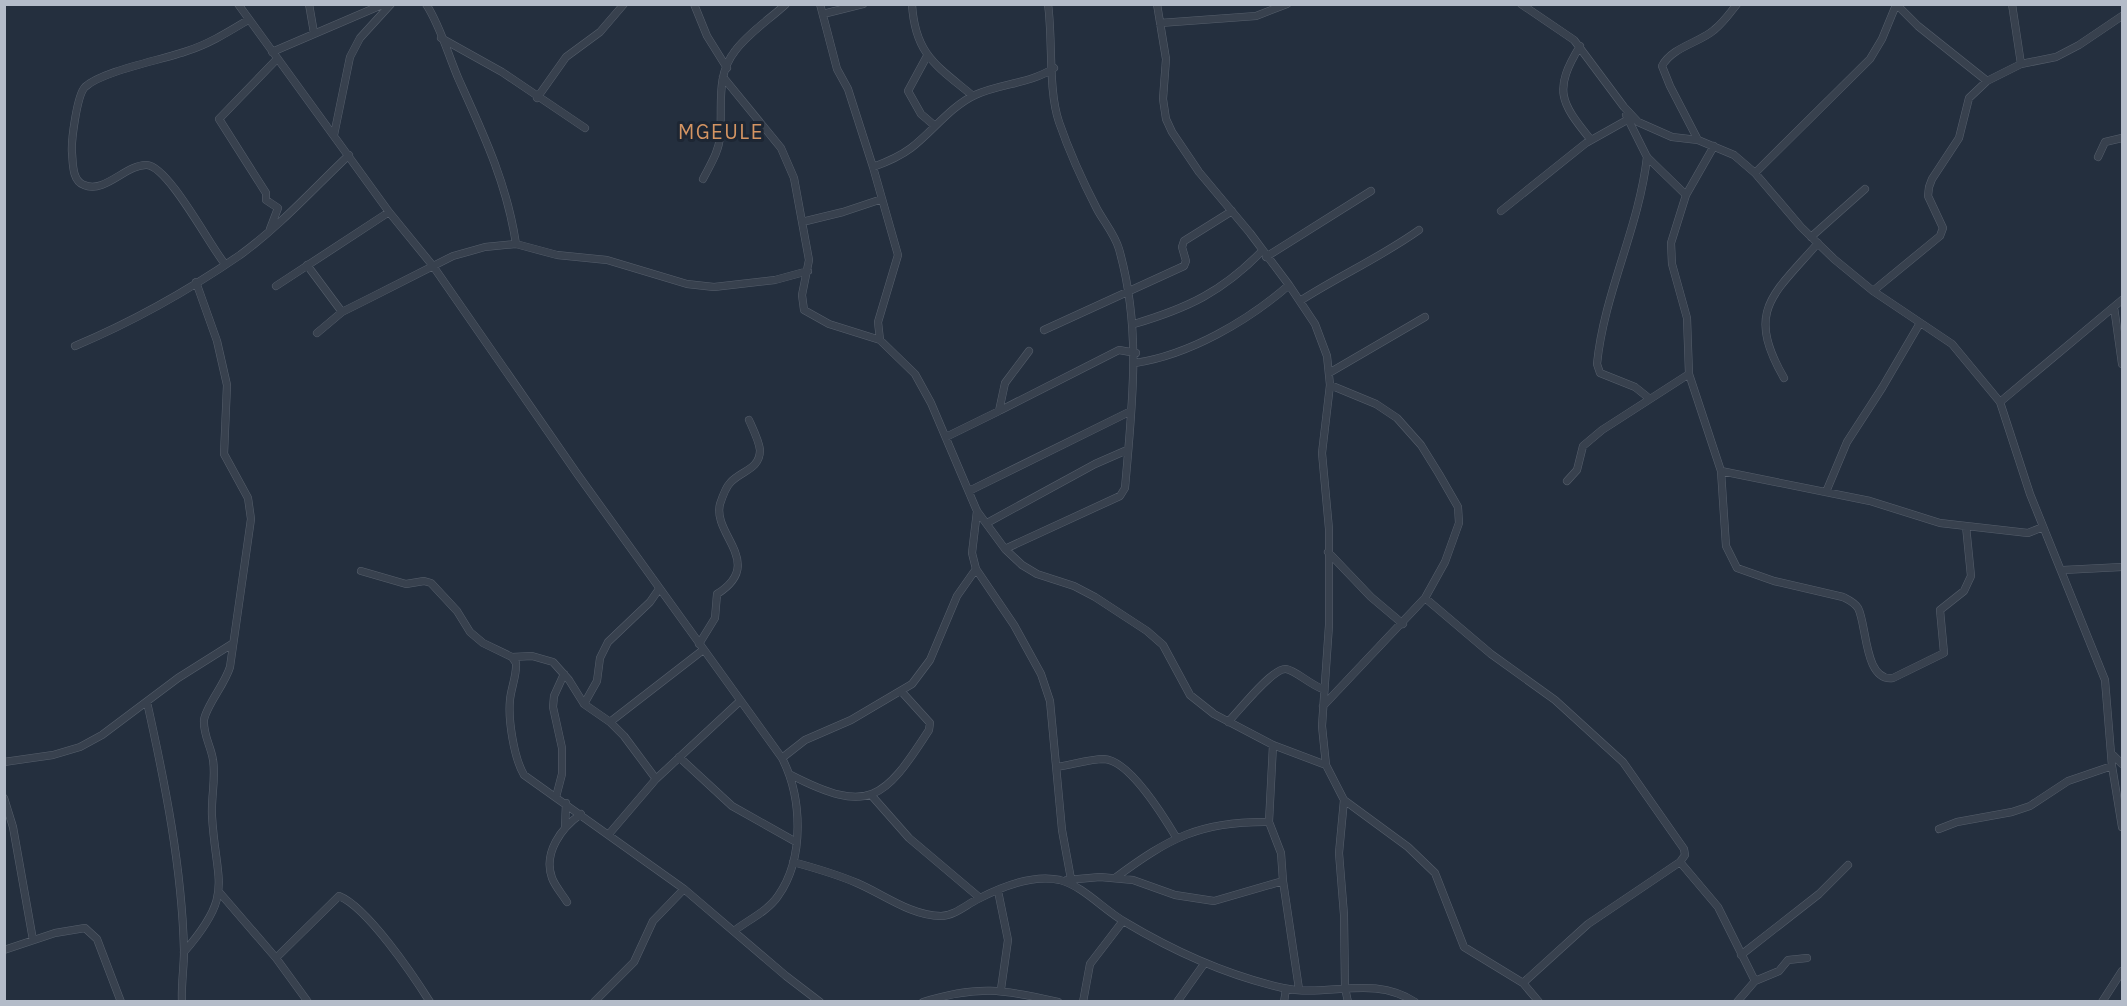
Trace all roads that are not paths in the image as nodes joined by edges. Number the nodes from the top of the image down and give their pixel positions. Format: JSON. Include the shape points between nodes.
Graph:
{"nodes":[{"id":1,"x":238,"y":4,"type":"edge"},
{"id":2,"x":309,"y":4,"type":"edge"},
{"id":3,"x":384,"y":4,"type":"edge"},
{"id":4,"x":391,"y":4,"type":"edge"},
{"id":5,"x":426,"y":4,"type":"edge"},
{"id":6,"x":624,"y":4,"type":"edge"},
{"id":7,"x":694,"y":4,"type":"edge"},
{"id":8,"x":786,"y":4,"type":"edge"},
{"id":9,"x":820,"y":4,"type":"edge"},
{"id":10,"x":863,"y":4,"type":"edge"},
{"id":11,"x":912,"y":4,"type":"edge"},
{"id":12,"x":1048,"y":4,"type":"edge"},
{"id":13,"x":1157,"y":4,"type":"edge"},
{"id":14,"x":1264,"y":4,"type":"edge"},
{"id":15,"x":1287,"y":4,"type":"edge"},
{"id":16,"x":1521,"y":4,"type":"edge"},
{"id":17,"x":1737,"y":4,"type":"edge"},
{"id":18,"x":2012,"y":4,"type":"edge"},
{"id":19,"x":1896,"y":5,"type":"edge"},
{"id":20,"x":1269,"y":13,"type":"junction"},
{"id":21,"x":823,"y":14,"type":"junction"},
{"id":22,"x":2122,"y":16,"type":"edge"},
{"id":23,"x":248,"y":20,"type":"junction"},
{"id":24,"x":1160,"y":22,"type":"junction"},
{"id":25,"x":314,"y":33,"type":"junction"},
{"id":26,"x":441,"y":38,"type":"junction"},
{"id":27,"x":1580,"y":46,"type":"junction"},
{"id":28,"x":272,"y":52,"type":"junction"},
{"id":29,"x":927,"y":56,"type":"junction"},
{"id":30,"x":277,"y":58,"type":"junction"},
{"id":31,"x":2021,"y":64,"type":"junction"},
{"id":32,"x":727,"y":68,"type":"junction"},
{"id":33,"x":1054,"y":68,"type":"junction"},
{"id":34,"x":723,"y":77,"type":"junction"},
{"id":35,"x":1987,"y":81,"type":"junction"},
{"id":36,"x":973,"y":96,"type":"junction"},
{"id":37,"x":537,"y":98,"type":"junction"},
{"id":38,"x":1624,"y":107,"type":"junction"},
{"id":39,"x":1627,"y":120,"type":"junction"},
{"id":40,"x":934,"y":126,"type":"junction"},
{"id":41,"x":585,"y":128,"type":"dead end"},
{"id":42,"x":334,"y":135,"type":"junction"},
{"id":43,"x":2122,"y":138,"type":"edge"},
{"id":44,"x":1591,"y":140,"type":"junction"},
{"id":45,"x":1698,"y":140,"type":"junction"},
{"id":46,"x":1714,"y":146,"type":"junction"},
{"id":47,"x":349,"y":155,"type":"junction"},
{"id":48,"x":1647,"y":157,"type":"junction"},
{"id":49,"x":2098,"y":157,"type":"dead end"},
{"id":50,"x":873,"y":166,"type":"junction"},
{"id":51,"x":1755,"y":173,"type":"junction"},
{"id":52,"x":703,"y":178,"type":"dead end"},
{"id":53,"x":1865,"y":189,"type":"dead end"},
{"id":54,"x":1371,"y":191,"type":"dead end"},
{"id":55,"x":1686,"y":195,"type":"junction"},
{"id":56,"x":882,"y":199,"type":"junction"},
{"id":57,"x":1232,"y":211,"type":"junction"},
{"id":58,"x":1501,"y":211,"type":"dead end"},
{"id":59,"x":389,"y":212,"type":"junction"},
{"id":60,"x":802,"y":222,"type":"junction"},
{"id":61,"x":270,"y":230,"type":"junction"},
{"id":62,"x":1419,"y":230,"type":"dead end"},
{"id":63,"x":1811,"y":237,"type":"junction"},
{"id":64,"x":1818,"y":243,"type":"junction"},
{"id":65,"x":516,"y":244,"type":"junction"},
{"id":66,"x":1264,"y":254,"type":"junction"},
{"id":67,"x":225,"y":264,"type":"junction"},
{"id":68,"x":307,"y":265,"type":"junction"},
{"id":69,"x":433,"y":266,"type":"junction"},
{"id":70,"x":808,"y":271,"type":"junction"},
{"id":71,"x":196,"y":282,"type":"junction"},
{"id":72,"x":1289,"y":285,"type":"junction"},
{"id":73,"x":276,"y":286,"type":"dead end"},
{"id":74,"x":1128,"y":290,"type":"junction"},
{"id":75,"x":1873,"y":291,"type":"junction"},
{"id":76,"x":2122,"y":300,"type":"edge"},
{"id":77,"x":1300,"y":301,"type":"junction"},
{"id":78,"x":2114,"y":308,"type":"junction"},
{"id":79,"x":342,"y":312,"type":"junction"},
{"id":80,"x":1425,"y":317,"type":"dead end"},
{"id":81,"x":1920,"y":323,"type":"junction"},
{"id":82,"x":1134,"y":324,"type":"junction"},
{"id":83,"x":1044,"y":330,"type":"dead end"},
{"id":84,"x":317,"y":333,"type":"dead end"},
{"id":85,"x":880,"y":340,"type":"junction"},
{"id":86,"x":75,"y":346,"type":"dead end"},
{"id":87,"x":1029,"y":351,"type":"dead end"},
{"id":88,"x":1136,"y":353,"type":"junction"},
{"id":89,"x":1135,"y":363,"type":"junction"},
{"id":90,"x":2122,"y":364,"type":"edge"},
{"id":91,"x":1329,"y":373,"type":"junction"},
{"id":92,"x":1689,"y":374,"type":"junction"},
{"id":93,"x":1784,"y":378,"type":"dead end"},
{"id":94,"x":1330,"y":385,"type":"junction"},
{"id":95,"x":1650,"y":399,"type":"junction"},
{"id":96,"x":2000,"y":402,"type":"junction"},
{"id":97,"x":1001,"y":410,"type":"junction"},
{"id":98,"x":1131,"y":411,"type":"junction"},
{"id":99,"x":750,"y":420,"type":"dead end"},
{"id":100,"x":946,"y":437,"type":"junction"},
{"id":101,"x":1127,"y":450,"type":"junction"},
{"id":102,"x":1721,"y":471,"type":"junction"},
{"id":103,"x":1567,"y":481,"type":"dead end"},
{"id":104,"x":969,"y":491,"type":"junction"},
{"id":105,"x":1826,"y":492,"type":"junction"},
{"id":106,"x":977,"y":511,"type":"junction"},
{"id":107,"x":987,"y":524,"type":"junction"},
{"id":108,"x":1966,"y":526,"type":"junction"},
{"id":109,"x":2043,"y":527,"type":"junction"},
{"id":110,"x":1005,"y":549,"type":"junction"},
{"id":111,"x":1328,"y":552,"type":"junction"},
{"id":112,"x":2122,"y":567,"type":"edge"},
{"id":113,"x":976,"y":569,"type":"junction"},
{"id":114,"x":2063,"y":570,"type":"junction"},
{"id":115,"x":361,"y":571,"type":"dead end"},
{"id":116,"x":659,"y":589,"type":"junction"},
{"id":117,"x":1425,"y":598,"type":"junction"},
{"id":118,"x":1403,"y":624,"type":"junction"},
{"id":119,"x":232,"y":644,"type":"junction"},
{"id":120,"x":701,"y":647,"type":"junction"},
{"id":121,"x":512,"y":657,"type":"junction"},
{"id":122,"x":564,"y":674,"type":"junction"},
{"id":123,"x":1323,"y":689,"type":"junction"},
{"id":124,"x":901,"y":690,"type":"junction"},
{"id":125,"x":740,"y":701,"type":"junction"},
{"id":126,"x":147,"y":702,"type":"junction"},
{"id":127,"x":584,"y":704,"type":"junction"},
{"id":128,"x":1323,"y":706,"type":"junction"},
{"id":129,"x":610,"y":722,"type":"junction"},
{"id":130,"x":1228,"y":722,"type":"junction"},
{"id":131,"x":1273,"y":745,"type":"junction"},
{"id":132,"x":2113,"y":755,"type":"junction"},
{"id":133,"x":679,"y":757,"type":"junction"},
{"id":134,"x":782,"y":758,"type":"junction"},
{"id":135,"x":4,"y":762,"type":"edge"},
{"id":136,"x":2122,"y":764,"type":"edge"},
{"id":137,"x":1326,"y":765,"type":"junction"},
{"id":138,"x":2112,"y":766,"type":"junction"},
{"id":139,"x":1058,"y":768,"type":"junction"},
{"id":140,"x":791,"y":775,"type":"junction"},
{"id":141,"x":656,"y":779,"type":"junction"},
{"id":142,"x":872,"y":796,"type":"junction"},
{"id":143,"x":556,"y":797,"type":"junction"},
{"id":144,"x":4,"y":798,"type":"edge"},
{"id":145,"x":1344,"y":800,"type":"junction"},
{"id":146,"x":566,"y":803,"type":"junction"},
{"id":147,"x":581,"y":814,"type":"junction"},
{"id":148,"x":1269,"y":822,"type":"junction"},
{"id":149,"x":565,"y":826,"type":"junction"},
{"id":150,"x":2122,"y":827,"type":"edge"},
{"id":151,"x":1939,"y":829,"type":"dead end"},
{"id":152,"x":609,"y":834,"type":"junction"},
{"id":153,"x":1176,"y":837,"type":"junction"},
{"id":154,"x":796,"y":842,"type":"junction"},
{"id":155,"x":793,"y":861,"type":"junction"},
{"id":156,"x":1680,"y":862,"type":"junction"},
{"id":157,"x":1848,"y":865,"type":"dead end"},
{"id":158,"x":1115,"y":878,"type":"junction"},
{"id":159,"x":1071,"y":879,"type":"junction"},
{"id":160,"x":1062,"y":881,"type":"junction"},
{"id":161,"x":1283,"y":881,"type":"junction"},
{"id":162,"x":684,"y":889,"type":"junction"},
{"id":163,"x":998,"y":891,"type":"junction"},
{"id":164,"x":220,"y":893,"type":"junction"},
{"id":165,"x":980,"y":898,"type":"junction"},
{"id":166,"x":567,"y":902,"type":"dead end"},
{"id":167,"x":1123,"y":921,"type":"junction"},
{"id":168,"x":734,"y":931,"type":"junction"},
{"id":169,"x":33,"y":940,"type":"junction"},
{"id":170,"x":4,"y":950,"type":"edge"},
{"id":171,"x":184,"y":952,"type":"junction"},
{"id":172,"x":1742,"y":955,"type":"junction"},
{"id":173,"x":276,"y":958,"type":"junction"},
{"id":174,"x":1807,"y":958,"type":"dead end"},
{"id":175,"x":1204,"y":964,"type":"junction"},
{"id":176,"x":2122,"y":970,"type":"edge"},
{"id":177,"x":1755,"y":981,"type":"junction"},
{"id":178,"x":1523,"y":983,"type":"junction"},
{"id":179,"x":1345,"y":988,"type":"junction"},
{"id":180,"x":1001,"y":989,"type":"junction"},
{"id":181,"x":1286,"y":989,"type":"junction"},
{"id":182,"x":1299,"y":989,"type":"junction"},
{"id":183,"x":121,"y":1002,"type":"edge"},
{"id":184,"x":182,"y":1002,"type":"edge"},
{"id":185,"x":308,"y":1002,"type":"edge"},
{"id":186,"x":430,"y":1002,"type":"edge"},
{"id":187,"x":594,"y":1002,"type":"edge"},
{"id":188,"x":820,"y":1002,"type":"edge"},
{"id":189,"x":923,"y":1002,"type":"edge"},
{"id":190,"x":1058,"y":1002,"type":"edge"},
{"id":191,"x":1083,"y":1002,"type":"edge"},
{"id":192,"x":1177,"y":1002,"type":"edge"},
{"id":193,"x":1284,"y":1002,"type":"edge"},
{"id":194,"x":1348,"y":1002,"type":"edge"},
{"id":195,"x":1415,"y":1002,"type":"edge"},
{"id":196,"x":1539,"y":1002,"type":"edge"},
{"id":197,"x":1737,"y":1002,"type":"edge"},
{"id":198,"x":2102,"y":1002,"type":"edge"}],
"edges":[{"from":1,"to":23,"type":"street"},
{"from":2,"to":25,"type":"street"},
{"from":3,"to":25,"type":"street"},
{"from":4,"to":42,"type":"street","via":[[360,38],[350,57]]},
{"from":5,"to":26,"type":"street"},
{"from":6,"to":37,"type":"street","via":[[600,32],[566,57]]},
{"from":7,"to":32,"type":"street","via":[[707,36]]},
{"from":8,"to":32,"type":"street","via":[[734,52]]},
{"from":9,"to":21,"type":"street"},
{"from":10,"to":21,"type":"street"},
{"from":11,"to":29,"type":"street","via":[[918,41]]},
{"from":12,"to":33,"type":"street"},
{"from":13,"to":24,"type":"street"},
{"from":14,"to":20,"type":"street"},
{"from":15,"to":20,"type":"street"},
{"from":16,"to":27,"type":"street"},
{"from":17,"to":45,"type":"street","via":[[1714,30],[1671,55],[1662,66]]},
{"from":18,"to":31,"type":"street"},
{"from":19,"to":35,"type":"street"},
{"from":19,"to":51,"type":"street","via":[[1870,59]]},
{"from":20,"to":24,"type":"street"},
{"from":21,"to":50,"type":"street","via":[[837,69],[848,89]]},
{"from":22,"to":31,"type":"street","via":[[2056,57]]},
{"from":23,"to":28,"type":"street"},
{"from":23,"to":67,"type":"street","via":[[211,42],[110,74],[86,86],[72,130],[74,169],[79,182],[84,186],[99,185],[151,166],[180,196]]},
{"from":24,"to":57,"type":"street","via":[[1166,59],[1166,119],[1180,146]]},
{"from":25,"to":28,"type":"street"},
{"from":26,"to":37,"type":"street","via":[[502,72]]},
{"from":26,"to":65,"type":"street","via":[[483,128],[510,204]]},
{"from":27,"to":38,"type":"street"},
{"from":27,"to":44,"type":"street","via":[[1563,79],[1563,92],[1575,120]]},
{"from":28,"to":30,"type":"street"},
{"from":29,"to":36,"type":"street"},
{"from":29,"to":40,"type":"street","via":[[908,91],[921,114]]},
{"from":30,"to":42,"type":"street"},
{"from":30,"to":61,"type":"street","via":[[219,119],[267,200],[278,208]]},
{"from":31,"to":35,"type":"street"},
{"from":32,"to":34,"type":"street"},
{"from":33,"to":36,"type":"street","via":[[1043,75]]},
{"from":33,"to":74,"type":"street","via":[[1055,110],[1084,182],[1119,247]]},
{"from":34,"to":52,"type":"street","via":[[719,145]]},
{"from":34,"to":60,"type":"street","via":[[785,155],[794,178]]},
{"from":35,"to":75,"type":"street","via":[[1969,98],[1959,138],[1932,179],[1928,196],[1943,228],[1940,236]]},
{"from":36,"to":40,"type":"street"},
{"from":37,"to":41,"type":"street"},
{"from":38,"to":39,"type":"street"},
{"from":38,"to":45,"type":"street","via":[[1649,128],[1672,137]]},
{"from":39,"to":44,"type":"street"},
{"from":39,"to":48,"type":"street"},
{"from":40,"to":50,"type":"street","via":[[895,158]]},
{"from":42,"to":47,"type":"street"},
{"from":43,"to":49,"type":"street","via":[[2105,142]]},
{"from":44,"to":58,"type":"street"},
{"from":45,"to":46,"type":"street"},
{"from":46,"to":51,"type":"street","via":[[1734,155]]},
{"from":46,"to":55,"type":"street"},
{"from":47,"to":59,"type":"street"},
{"from":47,"to":61,"type":"street"},
{"from":48,"to":55,"type":"street"},
{"from":48,"to":95,"type":"street","via":[[1639,205],[1615,281],[1597,363],[1600,373],[1635,387]]},
{"from":50,"to":56,"type":"street"},
{"from":51,"to":63,"type":"street"},
{"from":53,"to":63,"type":"street"},
{"from":54,"to":66,"type":"street"},
{"from":55,"to":92,"type":"street","via":[[1671,243],[1672,264],[1687,318]]},
{"from":56,"to":60,"type":"street"},
{"from":56,"to":85,"type":"street","via":[[898,255],[878,322]]},
{"from":57,"to":66,"type":"street"},
{"from":57,"to":74,"type":"street","via":[[1184,242],[1184,266]]},
{"from":59,"to":68,"type":"street"},
{"from":59,"to":69,"type":"street"},
{"from":60,"to":70,"type":"street"},
{"from":61,"to":67,"type":"street"},
{"from":62,"to":77,"type":"street","via":[[1373,261]]},
{"from":63,"to":64,"type":"street"},
{"from":64,"to":75,"type":"street"},
{"from":64,"to":93,"type":"street","via":[[1773,299],[1764,320],[1769,352]]},
{"from":65,"to":69,"type":"street","via":[[474,250]]},
{"from":65,"to":70,"type":"street","via":[[557,255],[607,260],[696,285],[741,285]]},
{"from":66,"to":72,"type":"street"},
{"from":66,"to":82,"type":"street","via":[[1207,297]]},
{"from":67,"to":71,"type":"street"},
{"from":68,"to":73,"type":"street"},
{"from":68,"to":79,"type":"street"},
{"from":69,"to":79,"type":"street"},
{"from":69,"to":116,"type":"street"},
{"from":70,"to":85,"type":"street","via":[[802,295],[804,310],[829,324]]},
{"from":71,"to":86,"type":"street","via":[[112,331]]},
{"from":71,"to":119,"type":"street","via":[[217,340],[227,385],[224,454],[248,498],[251,519]]},
{"from":72,"to":77,"type":"street"},
{"from":72,"to":89,"type":"street","via":[[1263,308],[1230,327],[1160,358]]},
{"from":74,"to":82,"type":"street"},
{"from":74,"to":83,"type":"street"},
{"from":75,"to":81,"type":"street"},
{"from":76,"to":78,"type":"street"},
{"from":77,"to":91,"type":"street","via":[[1328,356]]},
{"from":78,"to":90,"type":"street"},
{"from":78,"to":96,"type":"street"},
{"from":79,"to":84,"type":"street"},
{"from":80,"to":91,"type":"street"},
{"from":81,"to":96,"type":"street","via":[[1952,344]]},
{"from":81,"to":105,"type":"street","via":[[1847,442]]},
{"from":82,"to":88,"type":"street"},
{"from":85,"to":100,"type":"street","via":[[915,374]]},
{"from":87,"to":97,"type":"street","via":[[1005,383]]},
{"from":88,"to":89,"type":"street"},
{"from":88,"to":97,"type":"street","via":[[1124,349],[1113,353]]},
{"from":89,"to":98,"type":"street"},
{"from":91,"to":94,"type":"street"},
{"from":92,"to":95,"type":"street"},
{"from":92,"to":102,"type":"street"},
{"from":94,"to":111,"type":"street","via":[[1322,453]]},
{"from":94,"to":117,"type":"street","via":[[1380,406],[1397,418],[1420,445],[1458,507],[1456,536]]},
{"from":95,"to":103,"type":"street","via":[[1583,446],[1577,470]]},
{"from":96,"to":109,"type":"street"},
{"from":97,"to":100,"type":"street"},
{"from":98,"to":101,"type":"street"},
{"from":98,"to":104,"type":"street"},
{"from":99,"to":120,"type":"street","via":[[760,449],[758,460],[729,483],[719,512],[737,563],[733,581],[717,594],[715,618]]},
{"from":100,"to":104,"type":"street"},
{"from":101,"to":107,"type":"street"},
{"from":101,"to":110,"type":"street","via":[[1125,488],[1120,496]]},
{"from":102,"to":105,"type":"street"},
{"from":102,"to":108,"type":"street","via":[[1725,533],[1737,568],[1853,602],[1859,610],[1873,663],[1886,679],[1944,652],[1940,610],[1964,591],[1971,576]]},
{"from":104,"to":106,"type":"street"},
{"from":105,"to":108,"type":"street","via":[[1940,523]]},
{"from":106,"to":107,"type":"street"},
{"from":106,"to":113,"type":"street","via":[[972,554]]},
{"from":107,"to":110,"type":"street"},
{"from":108,"to":109,"type":"street","via":[[2028,533]]},
{"from":109,"to":114,"type":"street"},
{"from":110,"to":130,"type":"street","via":[[1037,574],[1088,593],[1147,631],[1163,645],[1190,695]]},
{"from":111,"to":118,"type":"street"},
{"from":111,"to":123,"type":"street","via":[[1329,625]]},
{"from":112,"to":114,"type":"street"},
{"from":113,"to":124,"type":"street","via":[[957,596],[930,660],[912,684]]},
{"from":113,"to":139,"type":"street","via":[[1041,674],[1050,701]]},
{"from":114,"to":132,"type":"street","via":[[2105,680]]},
{"from":115,"to":121,"type":"street","via":[[406,584],[431,583],[470,632]]},
{"from":116,"to":120,"type":"street"},
{"from":116,"to":127,"type":"street","via":[[602,651],[597,681]]},
{"from":117,"to":118,"type":"street"},
{"from":117,"to":156,"type":"street","via":[[1491,654],[1555,700],[1623,762],[1682,843],[1685,855]]},
{"from":118,"to":128,"type":"street"},
{"from":119,"to":126,"type":"street"},
{"from":119,"to":164,"type":"street","via":[[225,682],[204,718],[213,760],[211,799]]},
{"from":120,"to":125,"type":"street"},
{"from":120,"to":129,"type":"street"},
{"from":121,"to":122,"type":"street","via":[[546,658]]},
{"from":121,"to":143,"type":"street","via":[[517,669],[510,702],[516,756],[524,774]]},
{"from":122,"to":127,"type":"street"},
{"from":122,"to":143,"type":"street","via":[[553,707],[562,748],[562,774]]},
{"from":123,"to":128,"type":"street"},
{"from":123,"to":130,"type":"street","via":[[1292,671],[1282,670],[1269,677]]},
{"from":124,"to":134,"type":"street","via":[[851,720],[805,740]]},
{"from":124,"to":142,"type":"street","via":[[930,723],[929,730],[895,777]]},
{"from":125,"to":133,"type":"street"},
{"from":125,"to":134,"type":"street"},
{"from":126,"to":135,"type":"street","via":[[80,747]]},
{"from":126,"to":171,"type":"street","via":[[165,785]]},
{"from":127,"to":129,"type":"street"},
{"from":128,"to":137,"type":"street"},
{"from":129,"to":141,"type":"street"},
{"from":130,"to":131,"type":"street"},
{"from":131,"to":137,"type":"street"},
{"from":131,"to":148,"type":"street"},
{"from":132,"to":136,"type":"street"},
{"from":132,"to":138,"type":"street"},
{"from":133,"to":141,"type":"street"},
{"from":133,"to":154,"type":"street","via":[[732,806]]},
{"from":134,"to":140,"type":"street"},
{"from":137,"to":145,"type":"street"},
{"from":138,"to":150,"type":"street"},
{"from":138,"to":151,"type":"street","via":[[2068,781],[2037,803],[2021,809]]},
{"from":139,"to":153,"type":"street","via":[[1105,759],[1115,763],[1147,795]]},
{"from":139,"to":159,"type":"street","via":[[1062,830]]},
{"from":140,"to":142,"type":"street","via":[[844,797]]},
{"from":140,"to":154,"type":"street","via":[[797,801]]},
{"from":141,"to":152,"type":"street"},
{"from":142,"to":165,"type":"street","via":[[909,838]]},
{"from":143,"to":146,"type":"street"},
{"from":144,"to":169,"type":"street","via":[[13,827]]},
{"from":145,"to":178,"type":"street","via":[[1382,826],[1435,873],[1464,947]]},
{"from":145,"to":179,"type":"street","via":[[1339,853],[1346,939]]},
{"from":146,"to":147,"type":"street"},
{"from":146,"to":149,"type":"street"},
{"from":147,"to":149,"type":"street"},
{"from":147,"to":152,"type":"street"},
{"from":148,"to":153,"type":"street","via":[[1237,822]]},
{"from":148,"to":161,"type":"street","via":[[1281,853]]},
{"from":149,"to":166,"type":"street","via":[[548,861],[552,879]]},
{"from":152,"to":162,"type":"street"},
{"from":153,"to":158,"type":"street"},
{"from":154,"to":155,"type":"street"},
{"from":155,"to":165,"type":"street","via":[[932,915],[951,914]]},
{"from":155,"to":168,"type":"street","via":[[778,896]]},
{"from":156,"to":172,"type":"street","via":[[1710,895]]},
{"from":156,"to":178,"type":"street","via":[[1588,924]]},
{"from":157,"to":172,"type":"street","via":[[1819,894]]},
{"from":158,"to":159,"type":"street"},
{"from":158,"to":161,"type":"street","via":[[1133,880],[1174,895],[1214,901]]},
{"from":159,"to":160,"type":"street"},
{"from":160,"to":163,"type":"street","via":[[1033,880]]},
{"from":160,"to":167,"type":"street"},
{"from":161,"to":182,"type":"street"},
{"from":162,"to":168,"type":"street"},
{"from":162,"to":187,"type":"street","via":[[653,921],[634,962]]},
{"from":163,"to":165,"type":"street"},
{"from":163,"to":180,"type":"street","via":[[1008,940]]},
{"from":164,"to":171,"type":"street","via":[[208,923]]},
{"from":164,"to":173,"type":"street"},
{"from":167,"to":175,"type":"street"},
{"from":167,"to":191,"type":"street","via":[[1090,964]]},
{"from":168,"to":188,"type":"street"},
{"from":169,"to":170,"type":"street"},
{"from":169,"to":183,"type":"street","via":[[75,928],[93,933]]},
{"from":171,"to":184,"type":"street"},
{"from":172,"to":177,"type":"street"},
{"from":173,"to":185,"type":"street"},
{"from":173,"to":186,"type":"street","via":[[339,896],[383,938]]},
{"from":174,"to":177,"type":"street","via":[[1789,960],[1779,971]]},
{"from":175,"to":181,"type":"street"},
{"from":175,"to":192,"type":"street"},
{"from":176,"to":198,"type":"street"},
{"from":177,"to":197,"type":"street"},
{"from":178,"to":196,"type":"street"},
{"from":179,"to":182,"type":"street"},
{"from":179,"to":194,"type":"street"},
{"from":179,"to":195,"type":"street","via":[[1382,988],[1397,991]]},
{"from":180,"to":189,"type":"street","via":[[953,993]]},
{"from":180,"to":190,"type":"street"},
{"from":181,"to":182,"type":"street"},
{"from":181,"to":193,"type":"street"}]}
